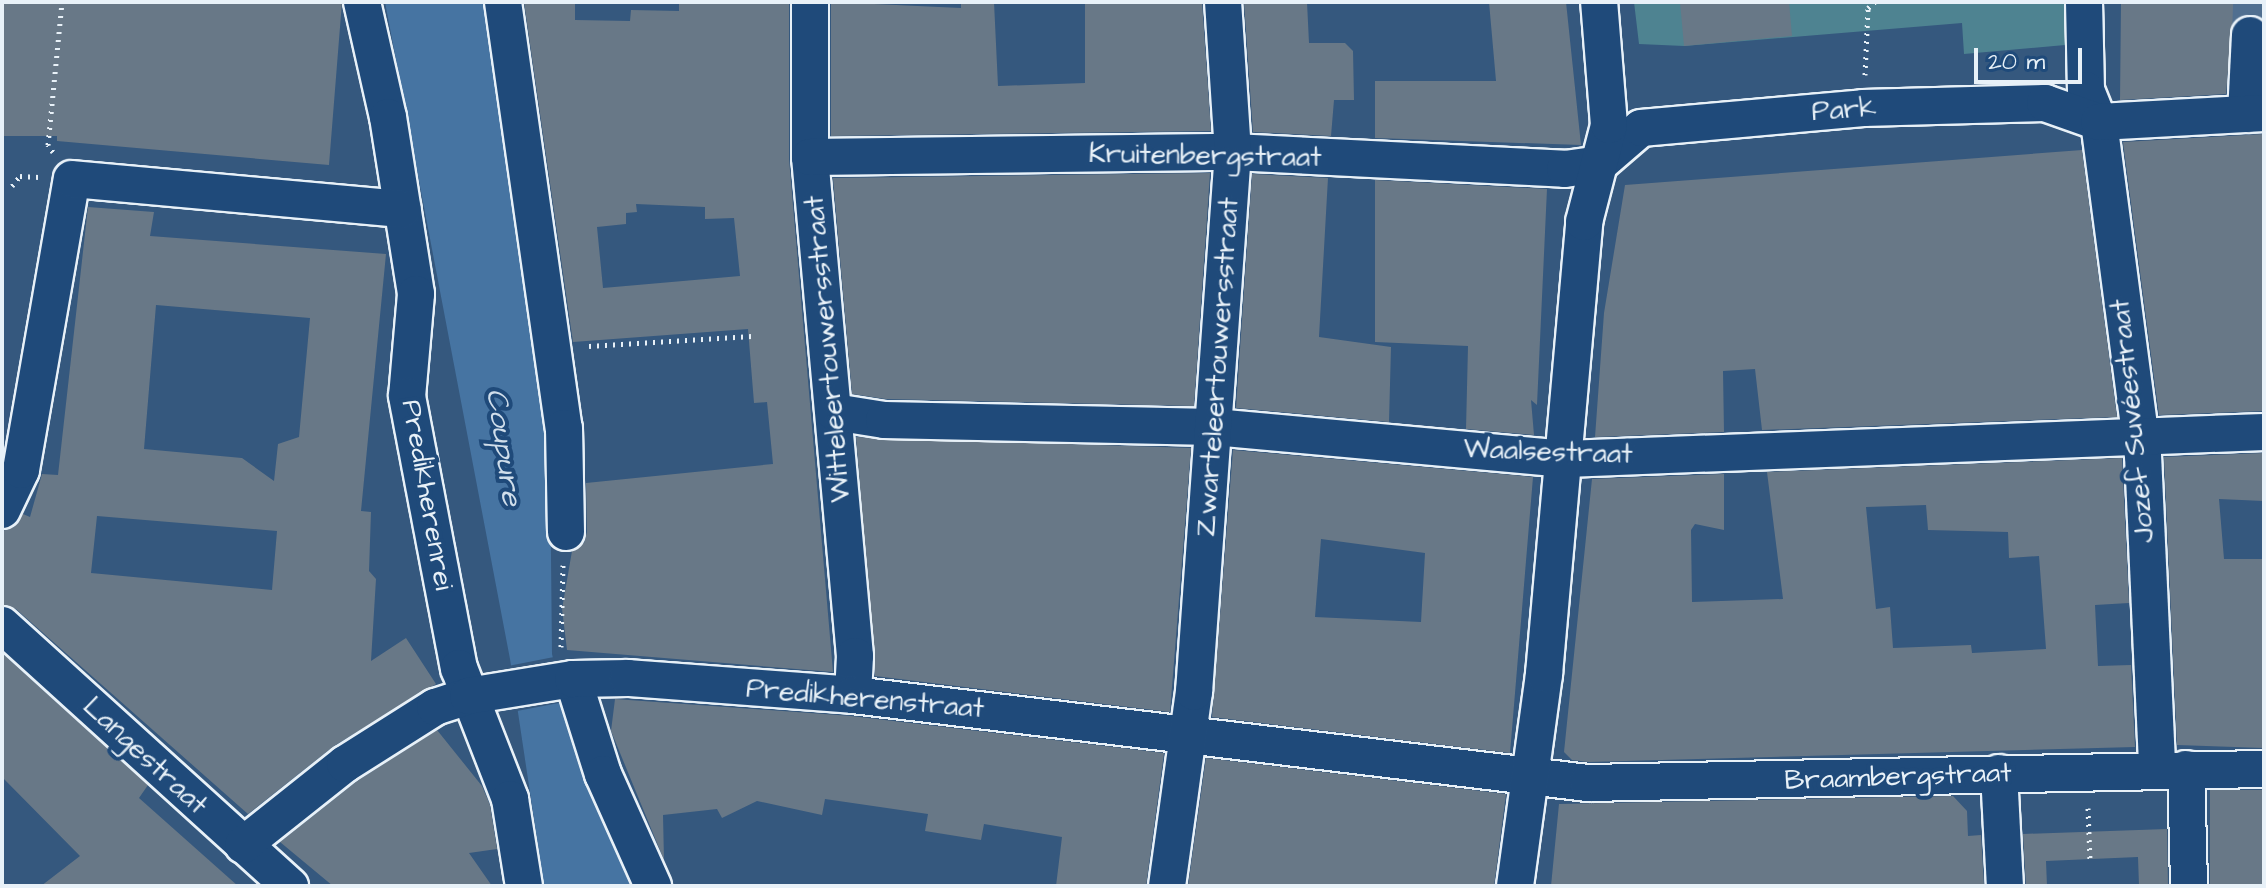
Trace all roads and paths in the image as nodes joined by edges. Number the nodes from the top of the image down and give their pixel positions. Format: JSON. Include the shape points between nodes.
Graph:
{"nodes":[{"id":1,"x":62,"y":2,"type":"edge"},
{"id":2,"x":362,"y":2,"type":"edge"},
{"id":3,"x":503,"y":2,"type":"edge"},
{"id":4,"x":810,"y":2,"type":"edge"},
{"id":5,"x":1223,"y":2,"type":"edge"},
{"id":6,"x":1599,"y":2,"type":"edge"},
{"id":7,"x":1862,"y":2,"type":"edge"},
{"id":8,"x":1875,"y":2,"type":"edge"},
{"id":9,"x":2084,"y":2,"type":"edge"},
{"id":10,"x":1868,"y":8,"type":"junction"},
{"id":11,"x":2250,"y":35,"type":"tunnel mouth"},
{"id":12,"x":1863,"y":108,"type":"junction"},
{"id":13,"x":2255,"y":114,"type":"edge"},
{"id":14,"x":2099,"y":122,"type":"junction"},
{"id":15,"x":1233,"y":152,"type":"junction"},
{"id":16,"x":810,"y":157,"type":"junction"},
{"id":17,"x":1599,"y":164,"type":"junction"},
{"id":18,"x":72,"y":179,"type":"junction"},
{"id":19,"x":403,"y":209,"type":"junction"},
{"id":20,"x":752,"y":336,"type":"dead end"},
{"id":21,"x":577,"y":347,"type":"dead end"},
{"id":22,"x":834,"y":412,"type":"junction"},
{"id":23,"x":1214,"y":427,"type":"junction"},
{"id":24,"x":2264,"y":432,"type":"edge"},
{"id":25,"x":2138,"y":435,"type":"junction"},
{"id":26,"x":1566,"y":459,"type":"junction"},
{"id":27,"x":2,"y":510,"type":"edge"},
{"id":28,"x":566,"y":532,"type":"joint"},
{"id":29,"x":2,"y":625,"type":"edge"},
{"id":30,"x":566,"y":680,"type":"junction"},
{"id":31,"x":853,"y":695,"type":"junction"},
{"id":32,"x":468,"y":696,"type":"junction"},
{"id":33,"x":1188,"y":732,"type":"junction"},
{"id":34,"x":2172,"y":769,"type":"junction"},
{"id":35,"x":2264,"y":769,"type":"edge"},
{"id":36,"x":2087,"y":771,"type":"junction"},
{"id":37,"x":1999,"y":773,"type":"junction"},
{"id":38,"x":1531,"y":778,"type":"junction"},
{"id":39,"x":243,"y":845,"type":"junction"},
{"id":40,"x":2090,"y":859,"type":"dead end"},
{"id":41,"x":290,"y":886,"type":"edge"},
{"id":42,"x":524,"y":886,"type":"edge"},
{"id":43,"x":653,"y":886,"type":"edge"},
{"id":44,"x":1167,"y":886,"type":"edge"},
{"id":45,"x":1515,"y":886,"type":"edge"},
{"id":46,"x":2005,"y":886,"type":"edge"},
{"id":47,"x":2189,"y":886,"type":"edge"}],
"edges":[{"from":1,"to":18,"type":"path","via":[[48,145]]},
{"from":2,"to":19,"type":"street","name":"Predikherenrei"},
{"from":3,"to":28,"type":"street","via":[[564,428]]},
{"from":4,"to":16,"type":"street","name":"Witteleertouwersstraat"},
{"from":5,"to":15,"type":"street","name":"Zwarteleertouwersstraat"},
{"from":6,"to":17,"type":"street","via":[[1609,125]]},
{"from":7,"to":10,"type":"path"},
{"from":8,"to":10,"type":"path"},
{"from":9,"to":14,"type":"street","name":"Jozef Suvéestraat","via":[[2086,90]]},
{"from":10,"to":12,"type":"path"},
{"from":11,"to":13,"type":"street"},
{"from":12,"to":14,"type":"street","name":"Park","via":[[2045,103]]},
{"from":12,"to":17,"type":"street","name":"Park","via":[[1641,128]]},
{"from":13,"to":14,"type":"street"},
{"from":14,"to":25,"type":"street","name":"Jozef Suvéestraat"},
{"from":15,"to":16,"type":"street","name":"Kruitenbergstraat"},
{"from":15,"to":17,"type":"street","name":"Kruitenbergstraat","via":[[1565,169]]},
{"from":15,"to":23,"type":"street","name":"Zwarteleertouwersstraat"},
{"from":16,"to":22,"type":"street","name":"Witteleertouwersstraat"},
{"from":17,"to":26,"type":"street","via":[[1584,222]]},
{"from":18,"to":19,"type":"street"},
{"from":18,"to":27,"type":"street","via":[[21,470]]},
{"from":19,"to":32,"type":"street","name":"Predikherenrei","via":[[416,294],[407,396]]},
{"from":20,"to":21,"type":"path"},
{"from":22,"to":23,"type":"street","name":"Waalsestraat","via":[[899,420]]},
{"from":22,"to":31,"type":"street","name":"Witteleertouwersstraat","via":[[855,656]]},
{"from":23,"to":26,"type":"street","name":"Waalsestraat"},
{"from":23,"to":33,"type":"street","name":"Zwarteleertouwersstraat"},
{"from":24,"to":25,"type":"street","name":"Waalsestraat"},
{"from":25,"to":26,"type":"street","name":"Waalsestraat"},
{"from":25,"to":34,"type":"street","name":"Jozef Suvéestraat"},
{"from":26,"to":38,"type":"street"},
{"from":28,"to":30,"type":"path","via":[[558,608]]},
{"from":29,"to":39,"type":"street","name":"Langestraat"},
{"from":30,"to":31,"type":"street","name":"Predikherenstraat","via":[[628,678]]},
{"from":30,"to":32,"type":"street","name":"Predikherenstraat"},
{"from":30,"to":43,"type":"street"},
{"from":31,"to":33,"type":"street","name":"Predikherenstraat"},
{"from":32,"to":39,"type":"street","name":"Predikherenstraat","via":[[435,707],[345,764]]},
{"from":32,"to":42,"type":"street","name":"Predikherenrei","via":[[510,799]]},
{"from":33,"to":38,"type":"street","name":"Predikherenstraat"},
{"from":33,"to":44,"type":"street","name":"Zwarteleertouwersstraat"},
{"from":34,"to":35,"type":"street","name":"Braambergstraat"},
{"from":34,"to":36,"type":"street","name":"Braambergstraat"},
{"from":34,"to":47,"type":"street","name":"Jozef Suvéestraat"},
{"from":36,"to":37,"type":"street","name":"Braambergstraat"},
{"from":36,"to":40,"type":"path"},
{"from":37,"to":38,"type":"street","name":"Braambergstraat","via":[[1805,781],[1588,783]]},
{"from":37,"to":46,"type":"street"},
{"from":38,"to":45,"type":"street"},
{"from":39,"to":41,"type":"street","name":"Langestraat"}]}
